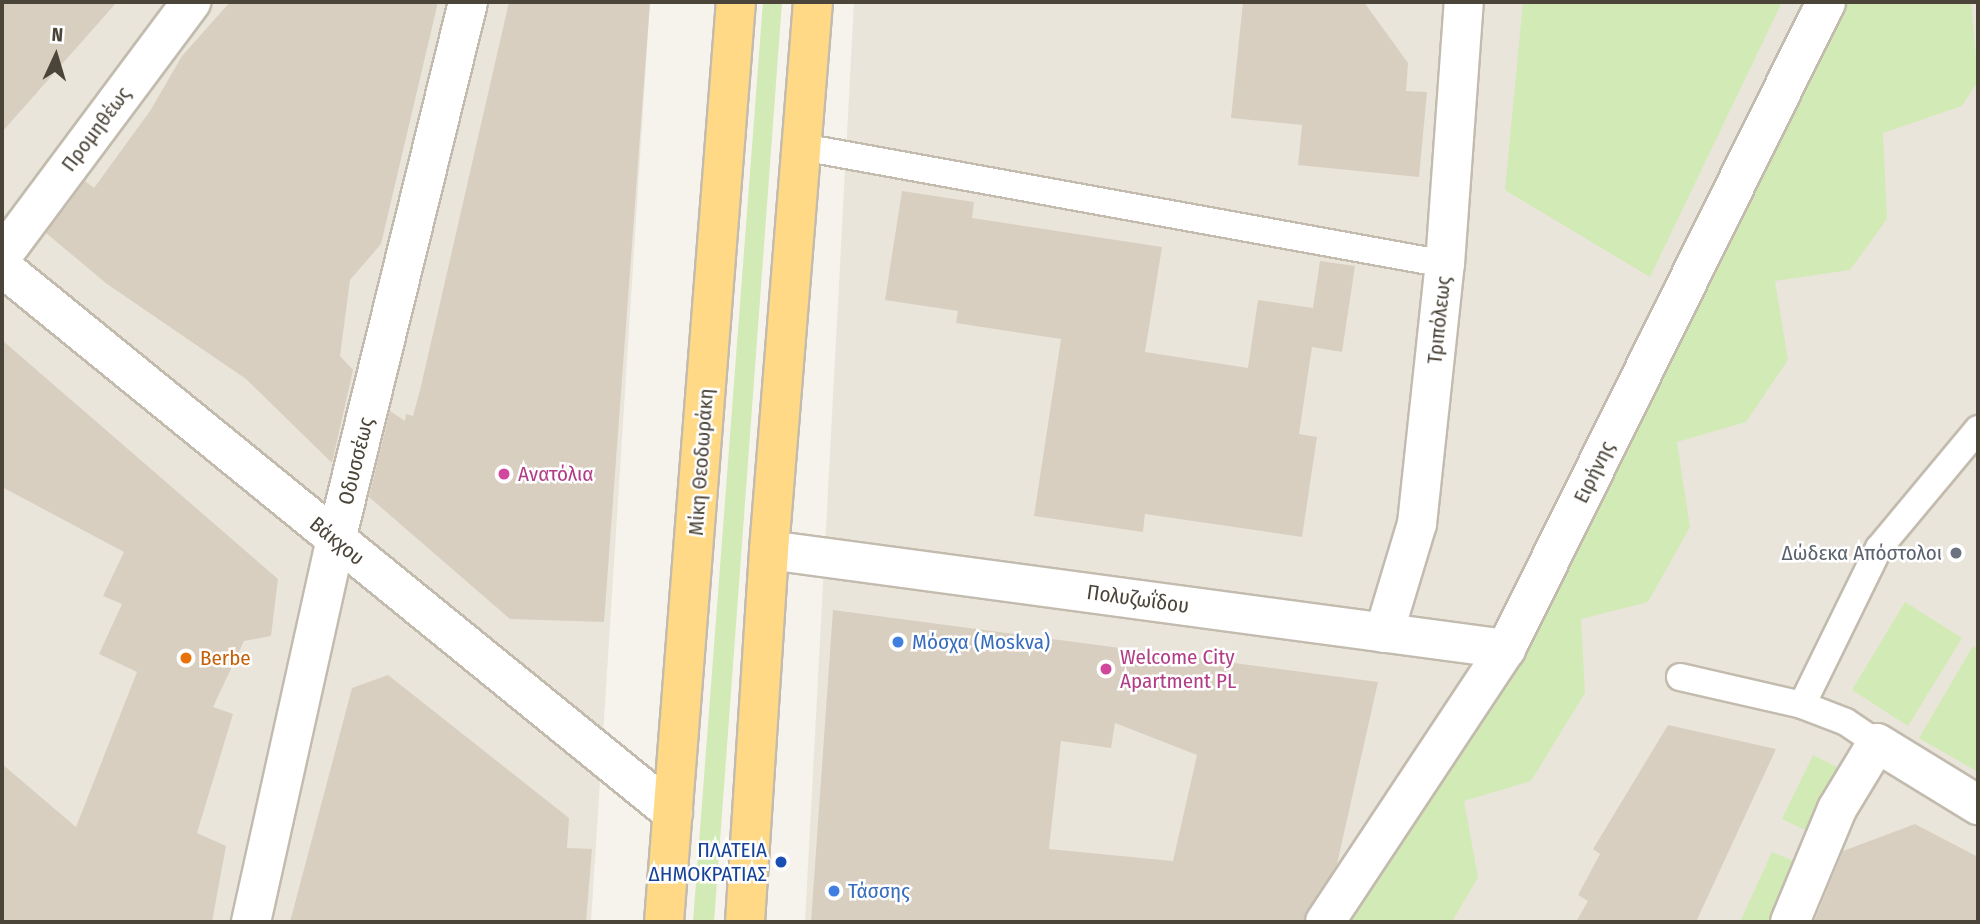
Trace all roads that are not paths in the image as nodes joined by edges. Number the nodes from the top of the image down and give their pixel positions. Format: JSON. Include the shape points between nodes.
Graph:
{"nodes":[{"id":1,"x":468,"y":2,"type":"edge"},
{"id":2,"x":736,"y":2,"type":"edge"},
{"id":3,"x":813,"y":2,"type":"edge"},
{"id":4,"x":1464,"y":2,"type":"edge"},
{"id":5,"x":1826,"y":2,"type":"edge"},
{"id":6,"x":187,"y":3,"type":"edge"},
{"id":7,"x":802,"y":148,"type":"junction"},
{"id":8,"x":2,"y":256,"type":"edge"},
{"id":9,"x":1445,"y":264,"type":"junction"},
{"id":10,"x":2,"y":267,"type":"edge"},
{"id":11,"x":1978,"y":429,"type":"edge"},
{"id":12,"x":336,"y":540,"type":"junction"},
{"id":13,"x":769,"y":550,"type":"junction"},
{"id":14,"x":1384,"y":632,"type":"junction"},
{"id":15,"x":1506,"y":649,"type":"junction"},
{"id":16,"x":1680,"y":677,"type":"dead end"},
{"id":17,"x":1802,"y":705,"type":"junction"},
{"id":18,"x":1877,"y":743,"type":"junction"},
{"id":19,"x":1978,"y":805,"type":"edge"},
{"id":20,"x":673,"y":813,"type":"junction"},
{"id":21,"x":251,"y":922,"type":"edge"},
{"id":22,"x":664,"y":922,"type":"edge"},
{"id":23,"x":746,"y":922,"type":"edge"},
{"id":24,"x":1325,"y":922,"type":"edge"},
{"id":25,"x":1790,"y":922,"type":"edge"}],
"edges":[{"from":1,"to":12,"type":"street","name":"Οδυσσέως"},
{"from":2,"to":20,"type":"highway","name":"Μίκη Θεοδωράκη"},
{"from":3,"to":7,"type":"highway"},
{"from":4,"to":9,"type":"street","name":"Τριπόλεως"},
{"from":5,"to":15,"type":"street","name":"Ειρήνης"},
{"from":6,"to":8,"type":"street","name":"Προμηθέως"},
{"from":7,"to":9,"type":"lane"},
{"from":7,"to":13,"type":"highway"},
{"from":9,"to":14,"type":"street","name":"Τριπόλεως","via":[[1417,524]]},
{"from":10,"to":12,"type":"street","name":"Βάκχου"},
{"from":11,"to":17,"type":"lane","via":[[1879,548]]},
{"from":12,"to":20,"type":"street","name":"Βάκχου"},
{"from":12,"to":21,"type":"street","name":"Οδυσσέως"},
{"from":13,"to":14,"type":"street","name":"Πολυζωΐδου"},
{"from":13,"to":23,"type":"highway"},
{"from":14,"to":15,"type":"street","name":"Πολυζωΐδου"},
{"from":15,"to":24,"type":"street","name":"Ειρήνης"},
{"from":16,"to":17,"type":"lane"},
{"from":17,"to":18,"type":"lane","via":[[1846,722]]},
{"from":18,"to":19,"type":"street"},
{"from":18,"to":25,"type":"street","via":[[1836,809]]},
{"from":20,"to":22,"type":"highway","name":"Μίκη Θεοδωράκη"}]}
